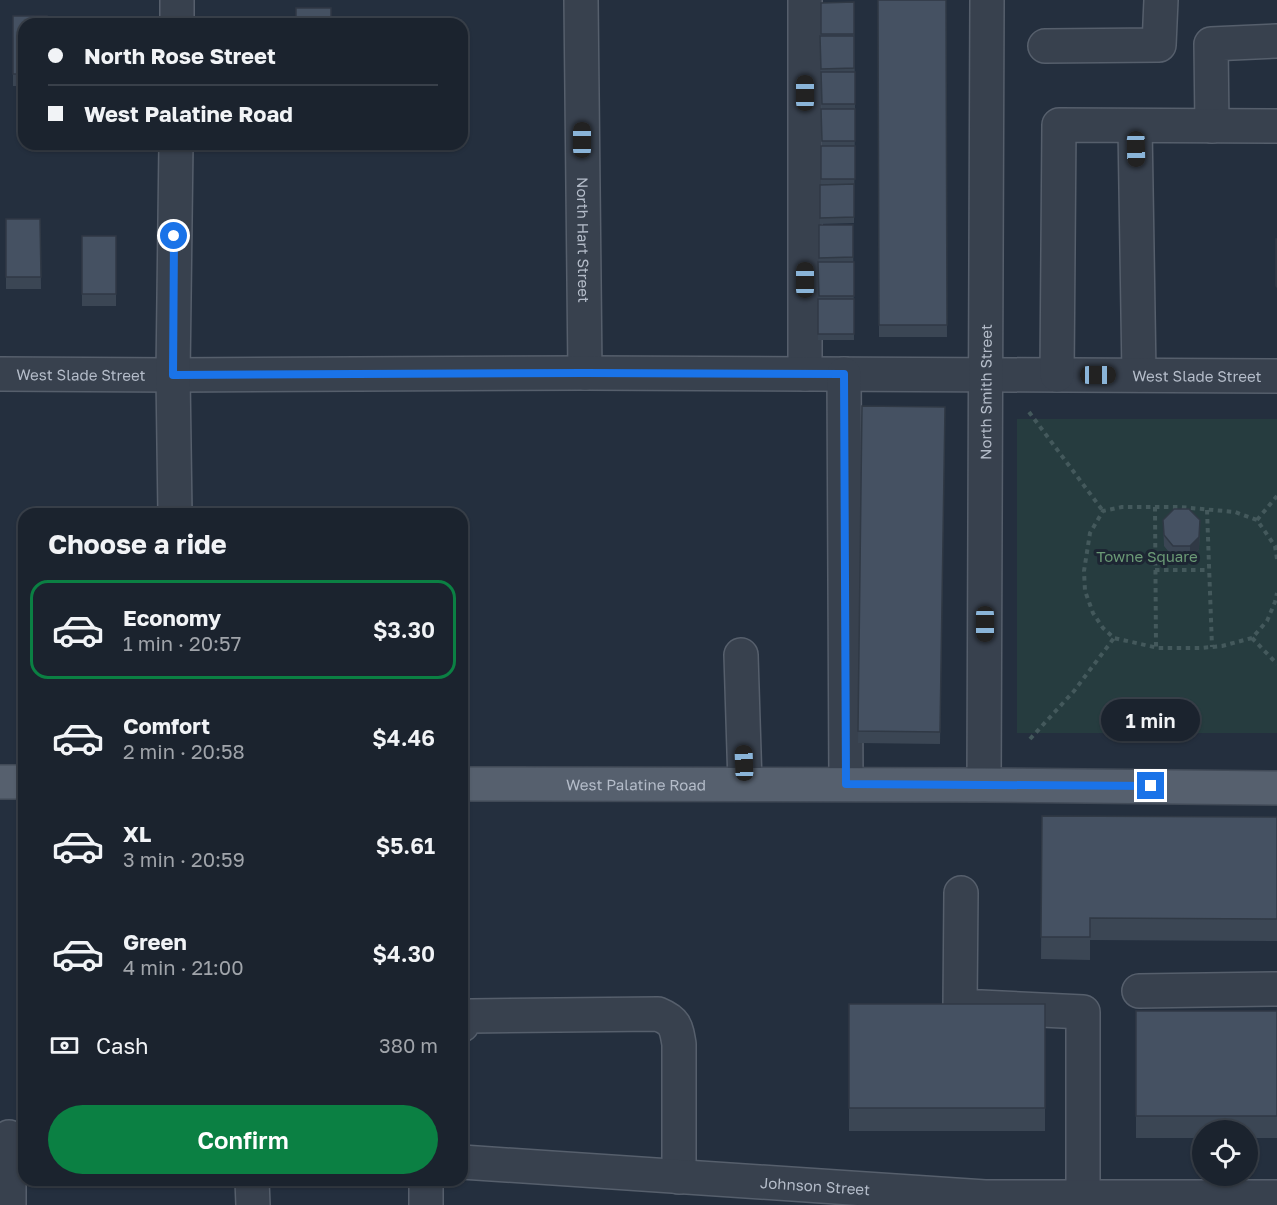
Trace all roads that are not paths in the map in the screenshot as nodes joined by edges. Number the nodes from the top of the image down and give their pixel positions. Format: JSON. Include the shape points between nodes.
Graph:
{"nodes":[{"id":1,"x":177,"y":0,"type":"edge"},
{"id":2,"x":580,"y":0,"type":"edge"},
{"id":3,"x":805,"y":0,"type":"edge"},
{"id":4,"x":987,"y":0,"type":"edge"},
{"id":5,"x":1161,"y":0,"type":"edge"},
{"id":6,"x":177,"y":18,"type":"edge"},
{"id":7,"x":1277,"y":41,"type":"edge"},
{"id":8,"x":1045,"y":46,"type":"dead end"},
{"id":9,"x":1135,"y":126,"type":"junction"},
{"id":10,"x":1212,"y":126,"type":"junction"},
{"id":11,"x":1277,"y":126,"type":"edge"},
{"id":12,"x":176,"y":150,"type":"edge"},
{"id":13,"x":585,"y":373,"type":"junction"},
{"id":14,"x":0,"y":374,"type":"edge"},
{"id":15,"x":805,"y":374,"type":"junction"},
{"id":16,"x":844,"y":374,"type":"junction"},
{"id":17,"x":173,"y":375,"type":"junction"},
{"id":18,"x":986,"y":375,"type":"junction"},
{"id":19,"x":1057,"y":375,"type":"junction"},
{"id":20,"x":1139,"y":375,"type":"junction"},
{"id":21,"x":1277,"y":376,"type":"edge"},
{"id":22,"x":175,"y":508,"type":"edge"},
{"id":23,"x":741,"y":655,"type":"dead end"},
{"id":24,"x":0,"y":782,"type":"edge"},
{"id":25,"x":18,"y":782,"type":"edge"},
{"id":26,"x":468,"y":784,"type":"edge"},
{"id":27,"x":745,"y":784,"type":"junction"},
{"id":28,"x":846,"y":784,"type":"junction"},
{"id":29,"x":984,"y":785,"type":"junction"},
{"id":30,"x":1277,"y":788,"type":"edge"},
{"id":31,"x":960,"y":892,"type":"dead end"},
{"id":32,"x":1277,"y":989,"type":"edge"},
{"id":33,"x":1139,"y":991,"type":"dead end"},
{"id":34,"x":468,"y":1018,"type":"edge"},
{"id":35,"x":11,"y":1137,"type":"edge"},
{"id":36,"x":468,"y":1162,"type":"edge"},
{"id":37,"x":679,"y":1177,"type":"junction"},
{"id":38,"x":252,"y":1186,"type":"edge"},
{"id":39,"x":426,"y":1186,"type":"edge"},
{"id":40,"x":1083,"y":1197,"type":"junction"},
{"id":41,"x":1277,"y":1197,"type":"edge"},
{"id":42,"x":985,"y":1201,"type":"edge"},
{"id":43,"x":1165,"y":1201,"type":"edge"},
{"id":44,"x":1197,"y":1201,"type":"edge"},
{"id":45,"x":9,"y":1205,"type":"edge"},
{"id":46,"x":253,"y":1205,"type":"edge"},
{"id":47,"x":426,"y":1205,"type":"edge"}],
"edges":[{"from":1,"to":6,"type":"street"},
{"from":2,"to":13,"type":"street","name":"North Hart Street"},
{"from":3,"to":15,"type":"street"},
{"from":4,"to":18,"type":"street","name":"North Smith Street"},
{"from":5,"to":8,"type":"street","via":[[1159,45]]},
{"from":7,"to":10,"type":"street","via":[[1211,44]]},
{"from":9,"to":10,"type":"street"},
{"from":9,"to":19,"type":"street","via":[[1059,125]]},
{"from":9,"to":20,"type":"street"},
{"from":10,"to":11,"type":"street"},
{"from":12,"to":17,"type":"street"},
{"from":13,"to":15,"type":"street","name":"West Slade Street"},
{"from":13,"to":17,"type":"street","name":"West Slade Street"},
{"from":14,"to":17,"type":"street","name":"West Slade Street"},
{"from":15,"to":16,"type":"street","name":"West Slade Street"},
{"from":16,"to":18,"type":"street","name":"West Slade Street"},
{"from":16,"to":28,"type":"street"},
{"from":17,"to":22,"type":"street"},
{"from":18,"to":19,"type":"street","name":"West Slade Street"},
{"from":18,"to":29,"type":"street","name":"North Smith Street"},
{"from":19,"to":20,"type":"street","name":"West Slade Street"},
{"from":20,"to":21,"type":"street","name":"West Slade Street"},
{"from":23,"to":27,"type":"street"},
{"from":24,"to":25,"type":"main road"},
{"from":26,"to":27,"type":"main road","name":"West Palatine Road"},
{"from":27,"to":28,"type":"main road","name":"West Palatine Road"},
{"from":28,"to":29,"type":"main road","name":"West Palatine Road"},
{"from":29,"to":30,"type":"main road","name":"West Palatine Road"},
{"from":31,"to":40,"type":"street","via":[[960,1006],[1083,1012]]},
{"from":32,"to":33,"type":"street"},
{"from":34,"to":37,"type":"street","via":[[658,1014],[670,1019],[679,1044]]},
{"from":35,"to":45,"type":"street"},
{"from":36,"to":37,"type":"street","name":"Johnson Street"},
{"from":37,"to":42,"type":"street","name":"Johnson Street"},
{"from":38,"to":46,"type":"street"},
{"from":39,"to":47,"type":"street"},
{"from":40,"to":42,"type":"street","name":"Johnson Street"},
{"from":40,"to":43,"type":"street","name":"Johnson Street"},
{"from":41,"to":44,"type":"street","name":"Johnson Street"},
{"from":43,"to":44,"type":"street","name":"Johnson Street"}]}
